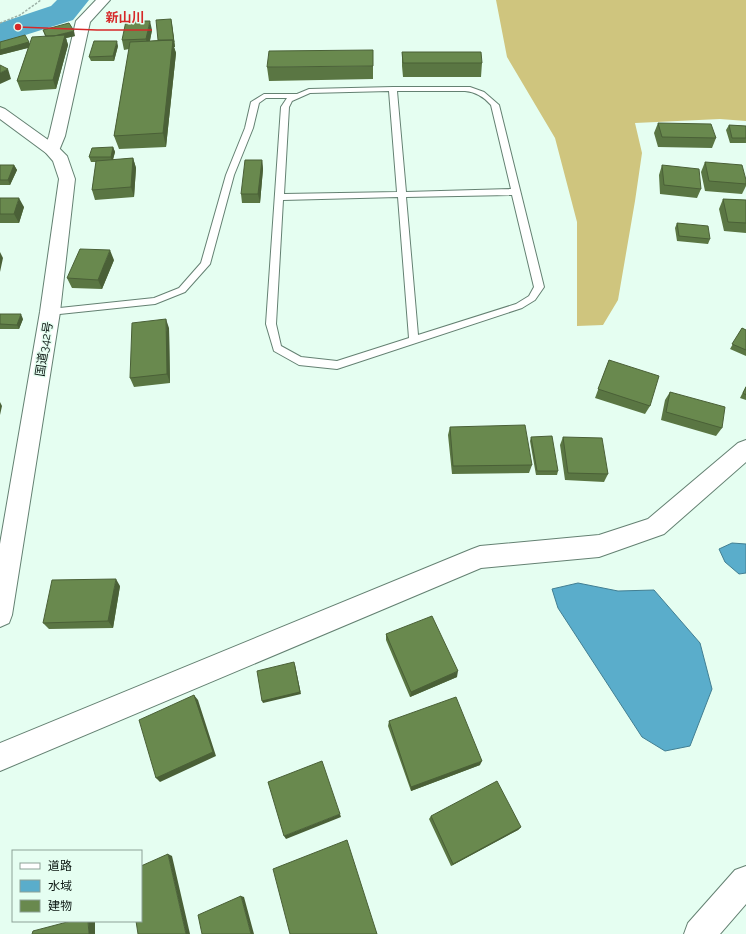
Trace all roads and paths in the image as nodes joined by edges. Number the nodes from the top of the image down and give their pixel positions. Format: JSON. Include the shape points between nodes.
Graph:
{"nodes":[{"id":1,"x":41,"y":0,"type":"edge"},
{"id":2,"x":102,"y":0,"type":"edge"},
{"id":3,"x":0,"y":23,"type":"edge"},
{"id":4,"x":393,"y":89,"type":"junction"},
{"id":5,"x":297,"y":96,"type":"junction"},
{"id":6,"x":0,"y":112,"type":"edge"},
{"id":7,"x":52,"y":150,"type":"junction"},
{"id":8,"x":516,"y":192,"type":"junction"},
{"id":9,"x":401,"y":194,"type":"junction"},
{"id":10,"x":279,"y":197,"type":"junction"},
{"id":11,"x":50,"y":312,"type":"junction"},
{"id":12,"x":414,"y":340,"type":"junction"},
{"id":13,"x":746,"y":449,"type":"edge"},
{"id":14,"x":0,"y":615,"type":"edge"},
{"id":15,"x":0,"y":757,"type":"edge"},
{"id":16,"x":746,"y":881,"type":"edge"},
{"id":17,"x":700,"y":934,"type":"edge"}],
"edges":[{"from":1,"to":3,"type":"path","via":[[20,15]]},
{"from":2,"to":7,"type":"main road","via":[[83,21]]},
{"from":4,"to":5,"type":"lane","via":[[309,91]]},
{"from":4,"to":8,"type":"lane","via":[[465,89],[477,90],[487,95],[495,105]]},
{"from":4,"to":9,"type":"lane"},
{"from":5,"to":10,"type":"lane","via":[[289,100],[285,107]]},
{"from":5,"to":11,"type":"lane","via":[[264,96],[255,102],[249,128],[230,175],[205,264],[182,290],[155,301]]},
{"from":6,"to":7,"type":"main road","name":"国道342号"},
{"from":7,"to":11,"type":"main road","name":"国道342号","via":[[61,159],[67,179]]},
{"from":8,"to":9,"type":"lane"},
{"from":8,"to":12,"type":"lane","via":[[539,287],[532,298],[519,306]]},
{"from":9,"to":10,"type":"lane"},
{"from":9,"to":12,"type":"lane"},
{"from":10,"to":12,"type":"lane","via":[[271,324],[277,348],[300,361],[337,365]]},
{"from":11,"to":14,"type":"main road","name":"国道342号"},
{"from":13,"to":15,"type":"main road","via":[[656,526],[599,546],[480,557]]},
{"from":16,"to":17,"type":"main road"}]}
